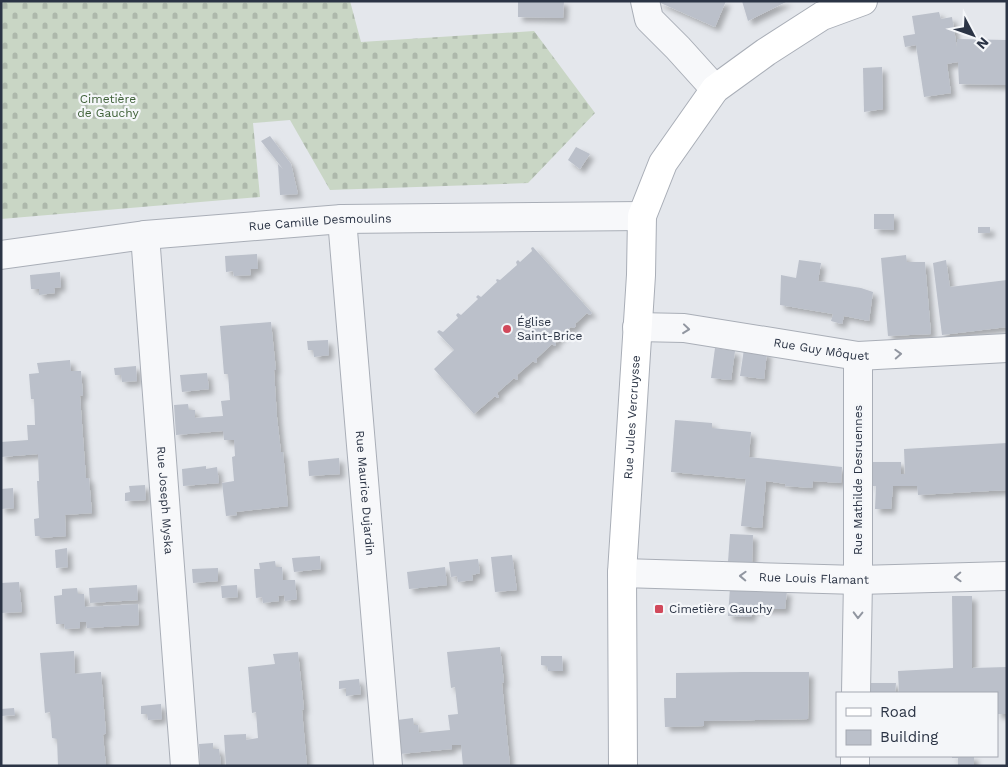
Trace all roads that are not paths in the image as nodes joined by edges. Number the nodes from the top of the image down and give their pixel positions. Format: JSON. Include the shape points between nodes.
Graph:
{"nodes":[{"id":1,"x":645,"y":1,"type":"edge"},
{"id":2,"x":863,"y":1,"type":"edge"},
{"id":3,"x":715,"y":89,"type":"junction"},
{"id":4,"x":642,"y":216,"type":"junction"},
{"id":5,"x":342,"y":219,"type":"junction"},
{"id":6,"x":145,"y":235,"type":"junction"},
{"id":7,"x":1,"y":255,"type":"edge"},
{"id":8,"x":637,"y":327,"type":"junction"},
{"id":9,"x":1007,"y":348,"type":"edge"},
{"id":10,"x":858,"y":356,"type":"junction"},
{"id":11,"x":622,"y":573,"type":"junction"},
{"id":12,"x":1007,"y":576,"type":"edge"},
{"id":13,"x":858,"y":580,"type":"junction"},
{"id":14,"x":856,"y":692,"type":"edge"},
{"id":15,"x":185,"y":766,"type":"edge"},
{"id":16,"x":388,"y":766,"type":"edge"},
{"id":17,"x":623,"y":766,"type":"edge"}],
"edges":[{"from":1,"to":3,"type":"street","via":[[649,19]]},
{"from":2,"to":3,"type":"main road","name":"Rue Jules Vercruysse","via":[[822,16]]},
{"from":3,"to":4,"type":"main road","name":"Rue Jules Vercruysse","via":[[663,163]]},
{"from":4,"to":5,"type":"street","name":"Rue Camille Desmoulins"},
{"from":4,"to":8,"type":"main road","name":"Rue Jules Vercruysse"},
{"from":5,"to":6,"type":"street","name":"Rue Camille Desmoulins"},
{"from":5,"to":16,"type":"street","name":"Rue Maurice Dujardin"},
{"from":6,"to":7,"type":"street","name":"Rue Camille Desmoulins"},
{"from":6,"to":15,"type":"street","name":"Rue Joseph Myska"},
{"from":8,"to":10,"type":"street","name":"Rue Guy Môquet","one_way":true,"via":[[684,328]]},
{"from":8,"to":11,"type":"main road","name":"Rue Jules Vercruysse"},
{"from":10,"to":9,"type":"street","name":"Rue Guy Môquet","one_way":true},
{"from":10,"to":13,"type":"street","name":"Rue Mathilde Desruennes"},
{"from":13,"to":11,"type":"street","name":"Rue Louis Flamant","one_way":true},
{"from":11,"to":17,"type":"main road","name":"Rue Jules Vercruysse"},
{"from":12,"to":13,"type":"street","name":"Rue Louis Flamant","one_way":true},
{"from":13,"to":14,"type":"street","name":"Rue Mathilde Desruennes","one_way":true}]}
